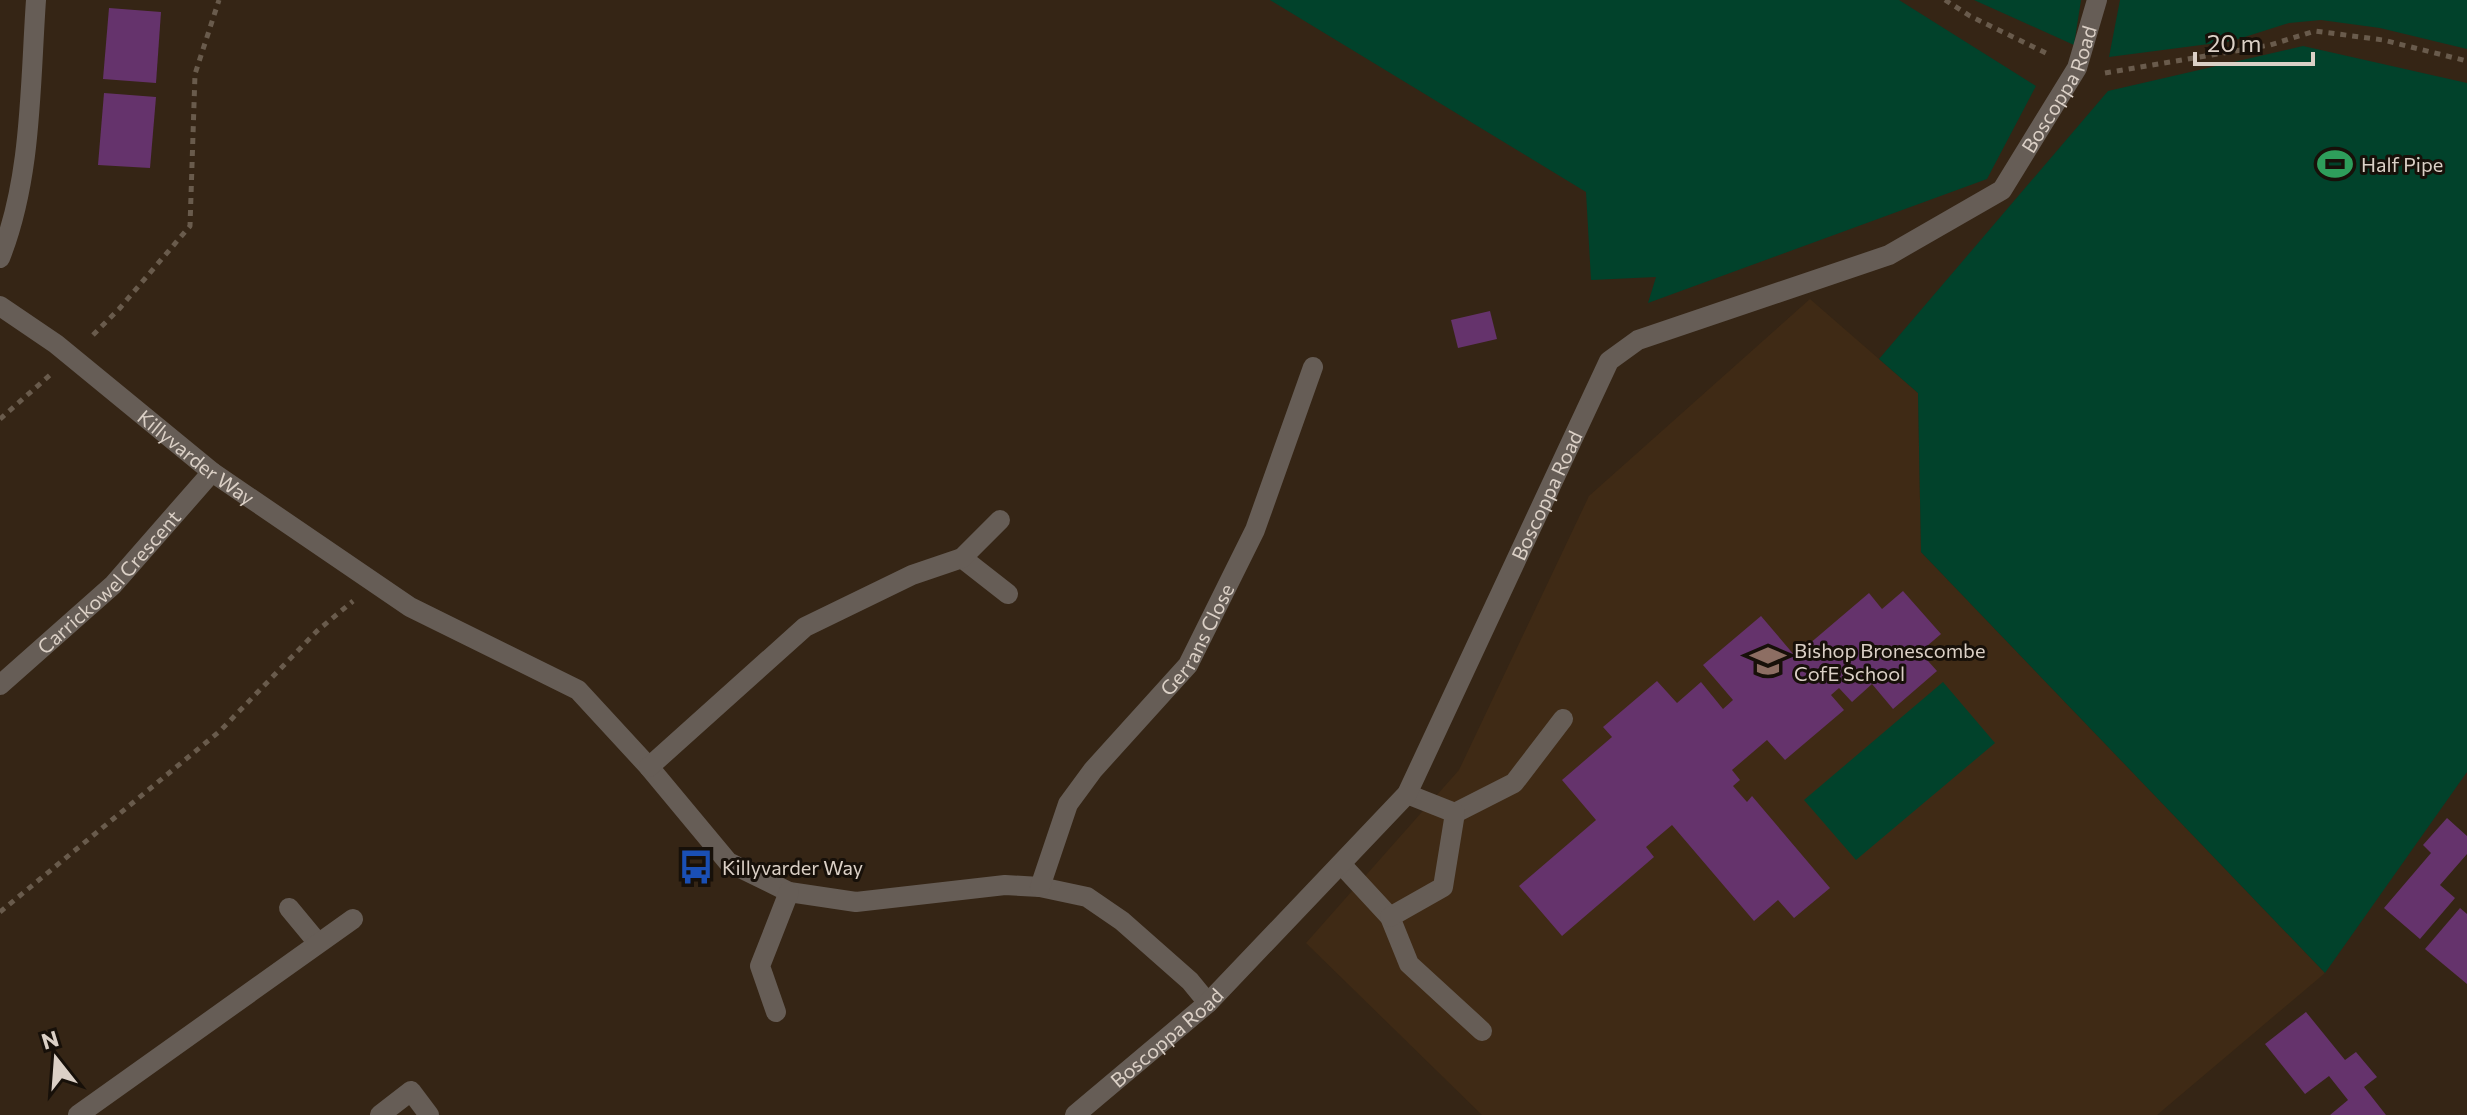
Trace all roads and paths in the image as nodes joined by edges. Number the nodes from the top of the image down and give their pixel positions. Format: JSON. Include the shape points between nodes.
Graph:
{"nodes":[{"id":1,"x":36,"y":0,"type":"edge"},
{"id":2,"x":219,"y":0,"type":"edge"},
{"id":3,"x":1945,"y":0,"type":"edge"},
{"id":4,"x":2097,"y":0,"type":"edge"},
{"id":5,"x":2467,"y":61,"type":"edge"},
{"id":6,"x":2077,"y":68,"type":"junction"},
{"id":7,"x":0,"y":258,"type":"edge"},
{"id":8,"x":0,"y":306,"type":"edge"},
{"id":9,"x":71,"y":356,"type":"junction"},
{"id":10,"x":1313,"y":367,"type":"dead end"},
{"id":11,"x":0,"y":419,"type":"edge"},
{"id":12,"x":212,"y":472,"type":"junction"},
{"id":13,"x":1000,"y":520,"type":"dead end"},
{"id":14,"x":962,"y":558,"type":"junction"},
{"id":15,"x":375,"y":583,"type":"junction"},
{"id":16,"x":1008,"y":594,"type":"dead end"},
{"id":17,"x":0,"y":685,"type":"edge"},
{"id":18,"x":1563,"y":719,"type":"dead end"},
{"id":19,"x":649,"y":767,"type":"junction"},
{"id":20,"x":1407,"y":794,"type":"junction"},
{"id":21,"x":1455,"y":813,"type":"junction"},
{"id":22,"x":1341,"y":864,"type":"junction"},
{"id":23,"x":1040,"y":887,"type":"junction"},
{"id":24,"x":789,"y":892,"type":"junction"},
{"id":25,"x":289,"y":908,"type":"dead end"},
{"id":26,"x":0,"y":912,"type":"edge"},
{"id":27,"x":1390,"y":917,"type":"junction"},
{"id":28,"x":353,"y":919,"type":"dead end"},
{"id":29,"x":318,"y":943,"type":"junction"},
{"id":30,"x":1208,"y":1003,"type":"junction"},
{"id":31,"x":776,"y":1012,"type":"dead end"},
{"id":32,"x":1482,"y":1031,"type":"dead end"},
{"id":33,"x":78,"y":1115,"type":"edge"},
{"id":34,"x":380,"y":1115,"type":"edge"},
{"id":35,"x":429,"y":1115,"type":"edge"},
{"id":36,"x":1075,"y":1115,"type":"edge"}],
"edges":[{"from":1,"to":7,"type":"street","via":[[25,150]]},
{"from":2,"to":9,"type":"path","via":[[195,74],[190,226]]},
{"from":3,"to":6,"type":"path"},
{"from":4,"to":6,"type":"street","name":"Boscoppa Road"},
{"from":5,"to":6,"type":"path","via":[[2383,40],[2315,31],[2160,66],[2105,73]]},
{"from":6,"to":20,"type":"street","name":"Boscoppa Road","via":[[2002,190],[1889,255],[1638,340],[1609,361]]},
{"from":8,"to":9,"type":"street","name":"Killyvarder Way"},
{"from":9,"to":11,"type":"path"},
{"from":9,"to":12,"type":"street","name":"Killyvarder Way"},
{"from":10,"to":23,"type":"street","name":"Gerrans Close","via":[[1255,530],[1188,665],[1068,804]]},
{"from":12,"to":15,"type":"street","name":"Killyvarder Way"},
{"from":12,"to":17,"type":"street","name":"Carrickowel Crescent","via":[[113,585]]},
{"from":13,"to":14,"type":"street"},
{"from":14,"to":16,"type":"street"},
{"from":14,"to":19,"type":"street","via":[[912,575],[805,627]]},
{"from":15,"to":19,"type":"street","name":"Killyvarder Way","via":[[410,607],[578,690]]},
{"from":15,"to":26,"type":"path","via":[[317,631],[220,731]]},
{"from":18,"to":21,"type":"street","via":[[1514,783]]},
{"from":19,"to":24,"type":"street","name":"Killyvarder Way","via":[[728,862]]},
{"from":20,"to":21,"type":"street"},
{"from":20,"to":22,"type":"street","name":"Boscoppa Road"},
{"from":21,"to":27,"type":"street","via":[[1443,887]]},
{"from":22,"to":27,"type":"street"},
{"from":22,"to":30,"type":"street","name":"Boscoppa Road"},
{"from":23,"to":24,"type":"street","name":"Killyvarder Way","via":[[1005,885],[856,902]]},
{"from":23,"to":30,"type":"street","name":"Killyvarder Way","via":[[1087,897],[1122,921]]},
{"from":24,"to":31,"type":"street","via":[[760,966]]},
{"from":25,"to":29,"type":"street"},
{"from":27,"to":32,"type":"street","via":[[1409,964]]},
{"from":28,"to":29,"type":"street"},
{"from":29,"to":33,"type":"street"},
{"from":30,"to":36,"type":"street","name":"Boscoppa Road"},
{"from":34,"to":35,"type":"street","via":[[411,1091]]}]}
